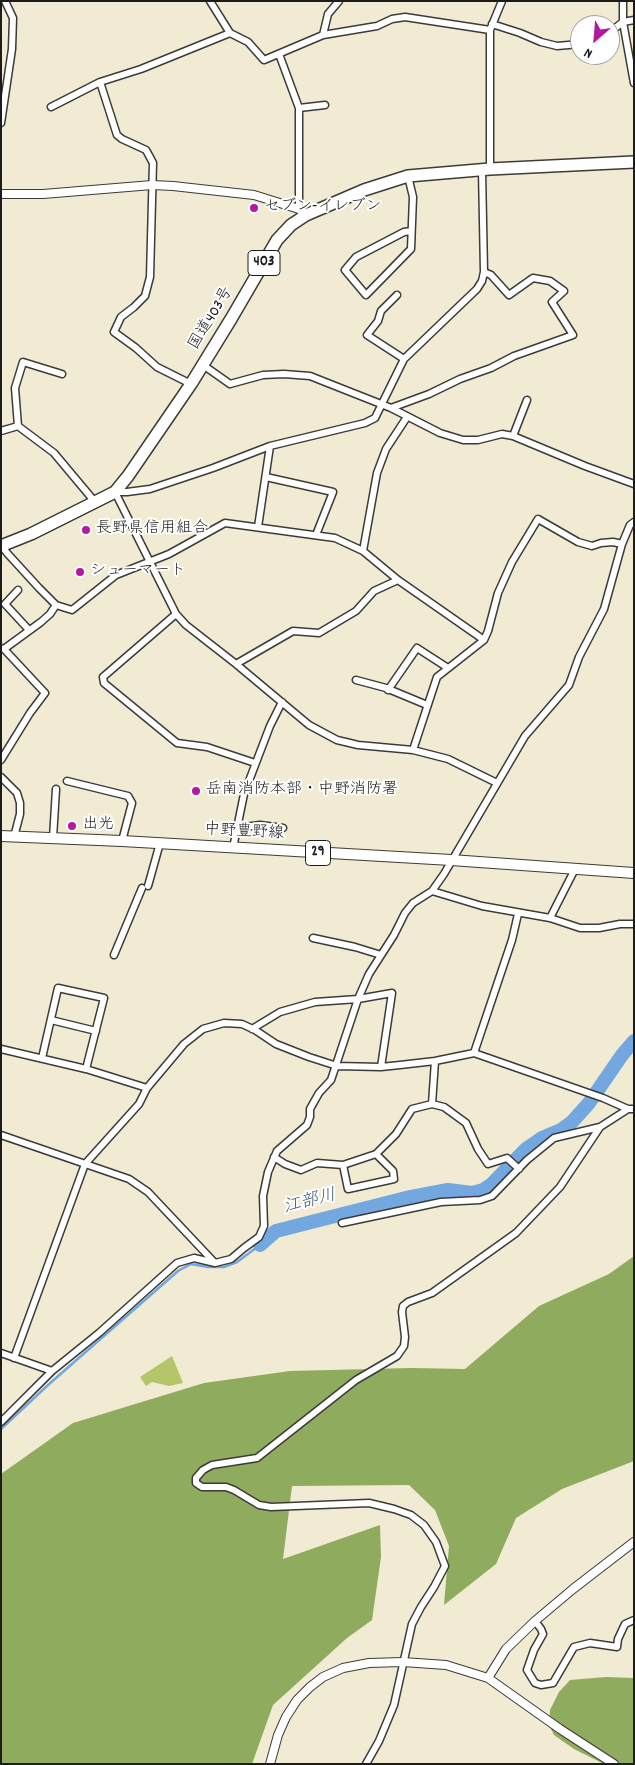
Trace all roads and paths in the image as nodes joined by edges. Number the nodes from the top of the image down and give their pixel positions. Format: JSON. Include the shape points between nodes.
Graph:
{"nodes":[{"id":1,"x":5,"y":1,"type":"edge"},
{"id":2,"x":210,"y":1,"type":"edge"},
{"id":3,"x":339,"y":1,"type":"edge"},
{"id":4,"x":502,"y":1,"type":"edge"},
{"id":5,"x":623,"y":1,"type":"edge"},
{"id":6,"x":634,"y":20,"type":"edge"},
{"id":7,"x":623,"y":22,"type":"junction"},
{"id":8,"x":620,"y":24,"type":"edge"},
{"id":9,"x":491,"y":27,"type":"junction"},
{"id":10,"x":230,"y":33,"type":"junction"},
{"id":11,"x":323,"y":35,"type":"junction"},
{"id":12,"x":570,"y":45,"type":"edge"},
{"id":13,"x":279,"y":54,"type":"junction"},
{"id":14,"x":100,"y":82,"type":"junction"},
{"id":15,"x":634,"y":84,"type":"edge"},
{"id":16,"x":325,"y":105,"type":"dead end"},
{"id":17,"x":51,"y":107,"type":"dead end"},
{"id":18,"x":299,"y":108,"type":"junction"},
{"id":19,"x":1,"y":123,"type":"edge"},
{"id":20,"x":634,"y":162,"type":"edge"},
{"id":21,"x":486,"y":169,"type":"junction"},
{"id":22,"x":408,"y":176,"type":"junction"},
{"id":23,"x":152,"y":185,"type":"junction"},
{"id":24,"x":1,"y":194,"type":"edge"},
{"id":25,"x":302,"y":212,"type":"junction"},
{"id":26,"x":411,"y":231,"type":"junction"},
{"id":27,"x":484,"y":272,"type":"junction"},
{"id":28,"x":396,"y":295,"type":"dead end"},
{"id":29,"x":404,"y":359,"type":"junction"},
{"id":30,"x":203,"y":365,"type":"junction"},
{"id":31,"x":62,"y":374,"type":"dead end"},
{"id":32,"x":191,"y":384,"type":"junction"},
{"id":33,"x":527,"y":400,"type":"dead end"},
{"id":34,"x":382,"y":404,"type":"junction"},
{"id":35,"x":391,"y":408,"type":"junction"},
{"id":36,"x":407,"y":417,"type":"junction"},
{"id":37,"x":18,"y":426,"type":"junction"},
{"id":38,"x":1,"y":431,"type":"edge"},
{"id":39,"x":513,"y":436,"type":"junction"},
{"id":40,"x":270,"y":446,"type":"junction"},
{"id":41,"x":266,"y":477,"type":"junction"},
{"id":42,"x":634,"y":484,"type":"edge"},
{"id":43,"x":115,"y":492,"type":"junction"},
{"id":44,"x":95,"y":502,"type":"junction"},
{"id":45,"x":634,"y":522,"type":"edge"},
{"id":46,"x":258,"y":528,"type":"junction"},
{"id":47,"x":316,"y":535,"type":"junction"},
{"id":48,"x":622,"y":544,"type":"junction"},
{"id":49,"x":2,"y":546,"type":"edge"},
{"id":50,"x":363,"y":551,"type":"junction"},
{"id":51,"x":150,"y":561,"type":"junction"},
{"id":52,"x":398,"y":580,"type":"junction"},
{"id":53,"x":18,"y":590,"type":"dead end"},
{"id":54,"x":56,"y":605,"type":"junction"},
{"id":55,"x":176,"y":614,"type":"junction"},
{"id":56,"x":29,"y":630,"type":"junction"},
{"id":57,"x":484,"y":640,"type":"junction"},
{"id":58,"x":3,"y":649,"type":"edge"},
{"id":59,"x":236,"y":664,"type":"junction"},
{"id":60,"x":448,"y":668,"type":"junction"},
{"id":61,"x":356,"y":680,"type":"dead end"},
{"id":62,"x":388,"y":690,"type":"junction"},
{"id":63,"x":282,"y":702,"type":"junction"},
{"id":64,"x":428,"y":705,"type":"junction"},
{"id":65,"x":413,"y":750,"type":"junction"},
{"id":66,"x":1,"y":760,"type":"edge"},
{"id":67,"x":255,"y":763,"type":"junction"},
{"id":68,"x":1,"y":777,"type":"edge"},
{"id":69,"x":68,"y":781,"type":"dead end"},
{"id":70,"x":497,"y":784,"type":"junction"},
{"id":71,"x":56,"y":789,"type":"dead end"},
{"id":72,"x":237,"y":828,"type":"junction"},
{"id":73,"x":284,"y":828,"type":"dead end"},
{"id":74,"x":1,"y":836,"type":"edge"},
{"id":75,"x":14,"y":837,"type":"junction"},
{"id":76,"x":53,"y":838,"type":"junction"},
{"id":77,"x":122,"y":841,"type":"junction"},
{"id":78,"x":160,"y":843,"type":"junction"},
{"id":79,"x":233,"y":848,"type":"junction"},
{"id":80,"x":451,"y":860,"type":"junction"},
{"id":81,"x":575,"y":869,"type":"junction"},
{"id":82,"x":634,"y":873,"type":"edge"},
{"id":83,"x":432,"y":891,"type":"junction"},
{"id":84,"x":518,"y":914,"type":"junction"},
{"id":85,"x":550,"y":918,"type":"junction"},
{"id":86,"x":634,"y":924,"type":"edge"},
{"id":87,"x":313,"y":938,"type":"dead end"},
{"id":88,"x":114,"y":955,"type":"dead end"},
{"id":89,"x":381,"y":955,"type":"junction"},
{"id":90,"x":358,"y":999,"type":"junction"},
{"id":91,"x":51,"y":1020,"type":"junction"},
{"id":92,"x":252,"y":1029,"type":"junction"},
{"id":93,"x":96,"y":1031,"type":"junction"},
{"id":94,"x":1,"y":1049,"type":"edge"},
{"id":95,"x":474,"y":1053,"type":"junction"},
{"id":96,"x":42,"y":1058,"type":"junction"},
{"id":97,"x":435,"y":1061,"type":"junction"},
{"id":98,"x":337,"y":1066,"type":"junction"},
{"id":99,"x":381,"y":1066,"type":"junction"},
{"id":100,"x":86,"y":1069,"type":"junction"},
{"id":101,"x":147,"y":1088,"type":"junction"},
{"id":102,"x":432,"y":1104,"type":"junction"},
{"id":103,"x":631,"y":1109,"type":"edge"},
{"id":104,"x":600,"y":1127,"type":"junction"},
{"id":105,"x":1,"y":1134,"type":"edge"},
{"id":106,"x":376,"y":1154,"type":"junction"},
{"id":107,"x":274,"y":1157,"type":"junction"},
{"id":108,"x":85,"y":1164,"type":"junction"},
{"id":109,"x":343,"y":1165,"type":"junction"},
{"id":110,"x":519,"y":1169,"type":"junction"},
{"id":111,"x":342,"y":1223,"type":"dead end"},
{"id":112,"x":215,"y":1263,"type":"junction"},
{"id":113,"x":1,"y":1353,"type":"edge"},
{"id":114,"x":14,"y":1358,"type":"junction"},
{"id":115,"x":52,"y":1371,"type":"junction"},
{"id":116,"x":1,"y":1422,"type":"edge"},
{"id":117,"x":634,"y":1542,"type":"edge"},
{"id":118,"x":634,"y":1620,"type":"edge"},
{"id":119,"x":535,"y":1621,"type":"junction"},
{"id":120,"x":403,"y":1662,"type":"junction"},
{"id":121,"x":488,"y":1678,"type":"junction"},
{"id":122,"x":270,"y":1764,"type":"edge"},
{"id":123,"x":366,"y":1764,"type":"edge"},
{"id":124,"x":614,"y":1764,"type":"edge"}],
"edges":[{"from":1,"to":19,"type":"street","via":[[14,18]]},
{"from":2,"to":10,"type":"street"},
{"from":3,"to":11,"type":"street","via":[[328,14]]},
{"from":4,"to":9,"type":"street"},
{"from":5,"to":7,"type":"street"},
{"from":6,"to":7,"type":"street"},
{"from":7,"to":8,"type":"street"},
{"from":7,"to":15,"type":"street"},
{"from":9,"to":11,"type":"street","via":[[405,17],[392,18],[377,26]]},
{"from":9,"to":12,"type":"street","via":[[557,46]]},
{"from":9,"to":21,"type":"street"},
{"from":10,"to":13,"type":"street","via":[[248,42],[264,60]]},
{"from":10,"to":14,"type":"street"},
{"from":11,"to":13,"type":"street"},
{"from":13,"to":18,"type":"street"},
{"from":14,"to":17,"type":"street"},
{"from":14,"to":23,"type":"street","via":[[117,135],[150,155]]},
{"from":16,"to":18,"type":"street"},
{"from":18,"to":25,"type":"street"},
{"from":20,"to":21,"type":"highway","name":"国道403号","number":"403"},
{"from":21,"to":22,"type":"highway","name":"国道403号","number":"403"},
{"from":21,"to":27,"type":"street"},
{"from":22,"to":25,"type":"highway","name":"国道403号","number":"403"},
{"from":22,"to":26,"type":"street","via":[[413,197]]},
{"from":23,"to":24,"type":"street"},
{"from":23,"to":25,"type":"street","via":[[254,195]]},
{"from":23,"to":32,"type":"street","via":[[150,277],[145,296],[121,317],[114,332],[156,367]]},
{"from":25,"to":30,"type":"highway","name":"国道403号","number":"403","via":[[277,240]]},
{"from":26,"to":26,"type":"street","via":[[411,249],[366,295],[345,270],[356,257]]},
{"from":27,"to":29,"type":"street","via":[[477,289]]},
{"from":27,"to":35,"type":"street","via":[[491,274],[509,295],[533,278],[550,280],[564,292],[552,302],[573,335]]},
{"from":28,"to":29,"type":"street","via":[[381,311],[367,335]]},
{"from":29,"to":34,"type":"street"},
{"from":30,"to":32,"type":"highway","name":"国道403号","number":"403"},
{"from":30,"to":34,"type":"street","via":[[230,384],[263,375],[310,376]]},
{"from":31,"to":37,"type":"street","via":[[24,362],[15,388]]},
{"from":32,"to":43,"type":"highway","name":"国道403号","number":"403"},
{"from":33,"to":39,"type":"street"},
{"from":34,"to":35,"type":"street"},
{"from":34,"to":40,"type":"street","via":[[374,418],[365,423]]},
{"from":35,"to":36,"type":"street"},
{"from":36,"to":39,"type":"street","via":[[463,440],[502,434]]},
{"from":36,"to":50,"type":"street","via":[[386,449],[377,473]]},
{"from":37,"to":38,"type":"street"},
{"from":37,"to":44,"type":"street","via":[[54,453]]},
{"from":39,"to":42,"type":"street"},
{"from":40,"to":41,"type":"street"},
{"from":40,"to":43,"type":"street","via":[[150,489]]},
{"from":41,"to":46,"type":"street"},
{"from":41,"to":47,"type":"street","via":[[333,492]]},
{"from":43,"to":44,"type":"highway","name":"国道403号","number":"403"},
{"from":43,"to":51,"type":"street"},
{"from":44,"to":49,"type":"highway","name":"国道403号","number":"403"},
{"from":45,"to":48,"type":"street"},
{"from":46,"to":47,"type":"street"},
{"from":46,"to":51,"type":"street","via":[[225,523]]},
{"from":47,"to":50,"type":"street","via":[[334,538]]},
{"from":48,"to":57,"type":"street","via":[[613,542],[592,546],[578,542],[538,519],[498,592]]},
{"from":48,"to":70,"type":"street","via":[[604,609],[569,684],[525,736]]},
{"from":49,"to":54,"type":"street"},
{"from":50,"to":52,"type":"street"},
{"from":51,"to":54,"type":"street","via":[[116,575],[72,610]]},
{"from":51,"to":55,"type":"street"},
{"from":52,"to":57,"type":"street"},
{"from":52,"to":59,"type":"street","via":[[374,591],[356,611],[319,633],[293,631]]},
{"from":53,"to":56,"type":"street","via":[[5,604]]},
{"from":54,"to":56,"type":"street","via":[[50,614]]},
{"from":55,"to":59,"type":"street"},
{"from":55,"to":67,"type":"street","via":[[104,677],[104,683],[177,743],[207,747]]},
{"from":56,"to":58,"type":"street"},
{"from":57,"to":60,"type":"street"},
{"from":58,"to":66,"type":"street","via":[[45,693]]},
{"from":59,"to":63,"type":"street"},
{"from":60,"to":62,"type":"street","via":[[417,648]]},
{"from":60,"to":64,"type":"street","via":[[436,677]]},
{"from":61,"to":62,"type":"street"},
{"from":62,"to":64,"type":"street"},
{"from":63,"to":65,"type":"street","via":[[309,725],[337,740]]},
{"from":63,"to":67,"type":"street"},
{"from":64,"to":65,"type":"street"},
{"from":65,"to":70,"type":"street","via":[[448,759]]},
{"from":67,"to":72,"type":"street"},
{"from":68,"to":75,"type":"street","via":[[17,792],[20,803]]},
{"from":69,"to":77,"type":"street","via":[[128,796],[132,803]]},
{"from":70,"to":80,"type":"street"},
{"from":71,"to":76,"type":"street"},
{"from":72,"to":73,"type":"street","via":[[260,825]]},
{"from":72,"to":79,"type":"street"},
{"from":74,"to":75,"type":"main road","name":"中野豊野線","number":"29"},
{"from":75,"to":76,"type":"main road","name":"中野豊野線","number":"29"},
{"from":76,"to":77,"type":"main road","name":"中野豊野線","number":"29"},
{"from":77,"to":78,"type":"main road","name":"中野豊野線","number":"29"},
{"from":78,"to":79,"type":"main road","name":"中野豊野線","number":"29"},
{"from":78,"to":88,"type":"street","via":[[145,887]]},
{"from":79,"to":80,"type":"main road","name":"中野豊野線","number":"29"},
{"from":80,"to":81,"type":"main road","name":"中野豊野線","number":"29"},
{"from":80,"to":83,"type":"street"},
{"from":81,"to":82,"type":"main road","name":"中野豊野線","number":"29"},
{"from":81,"to":85,"type":"street"},
{"from":83,"to":84,"type":"street"},
{"from":83,"to":89,"type":"street","via":[[405,912]]},
{"from":84,"to":85,"type":"street"},
{"from":84,"to":95,"type":"street"},
{"from":85,"to":86,"type":"street","via":[[580,928]]},
{"from":87,"to":89,"type":"street"},
{"from":89,"to":90,"type":"street"},
{"from":90,"to":92,"type":"street","via":[[315,1002],[280,1012]]},
{"from":90,"to":98,"type":"street"},
{"from":90,"to":99,"type":"street","via":[[392,993]]},
{"from":91,"to":93,"type":"street"},
{"from":91,"to":93,"type":"street","via":[[58,988],[104,998]]},
{"from":91,"to":96,"type":"street"},
{"from":92,"to":98,"type":"street","via":[[276,1044]]},
{"from":92,"to":101,"type":"street","via":[[242,1024],[224,1023],[203,1029],[184,1044]]},
{"from":93,"to":100,"type":"street"},
{"from":94,"to":96,"type":"street"},
{"from":95,"to":97,"type":"street"},
{"from":95,"to":103,"type":"street"},
{"from":96,"to":100,"type":"street"},
{"from":97,"to":99,"type":"street"},
{"from":97,"to":102,"type":"street"},
{"from":98,"to":99,"type":"street"},
{"from":98,"to":107,"type":"street","via":[[310,1109],[307,1125]]},
{"from":100,"to":101,"type":"street"},
{"from":101,"to":108,"type":"street","via":[[139,1104]]},
{"from":102,"to":106,"type":"street","via":[[412,1109],[396,1134]]},
{"from":102,"to":110,"type":"street","via":[[444,1107],[466,1123],[488,1164],[507,1158]]},
{"from":103,"to":104,"type":"street"},
{"from":104,"to":110,"type":"street","via":[[554,1138]]},
{"from":104,"to":120,"type":"street","via":[[560,1187],[516,1233],[432,1293],[403,1306],[404,1346],[397,1356],[356,1380],[257,1458],[212,1465],[196,1478],[196,1483],[202,1487],[226,1487],[259,1505],[368,1503],[411,1515],[424,1525],[436,1542],[445,1566],[412,1624]]},
{"from":105,"to":108,"type":"street"},
{"from":106,"to":109,"type":"street"},
{"from":106,"to":109,"type":"street","via":[[393,1171],[394,1179],[348,1189]]},
{"from":107,"to":109,"type":"street","via":[[301,1170],[317,1163]]},
{"from":107,"to":112,"type":"street","via":[[264,1186],[264,1226],[259,1238],[232,1259]]},
{"from":108,"to":112,"type":"street","via":[[129,1179],[148,1192]]},
{"from":108,"to":114,"type":"street"},
{"from":110,"to":111,"type":"street","via":[[492,1196],[480,1200],[441,1202]]},
{"from":112,"to":115,"type":"street","via":[[194,1258],[177,1263]]},
{"from":113,"to":114,"type":"street"},
{"from":114,"to":115,"type":"street"},
{"from":115,"to":116,"type":"street"},
{"from":117,"to":119,"type":"street"},
{"from":118,"to":119,"type":"street","via":[[624,1624],[617,1647],[590,1643],[574,1647],[553,1683],[541,1685],[535,1683],[527,1670],[543,1634]]},
{"from":119,"to":121,"type":"street","via":[[506,1649]]},
{"from":120,"to":121,"type":"street","via":[[446,1665]]},
{"from":120,"to":122,"type":"street","via":[[369,1663],[343,1668],[323,1677],[297,1700],[286,1717]]},
{"from":120,"to":123,"type":"street","via":[[394,1705]]},
{"from":121,"to":124,"type":"street"}]}
